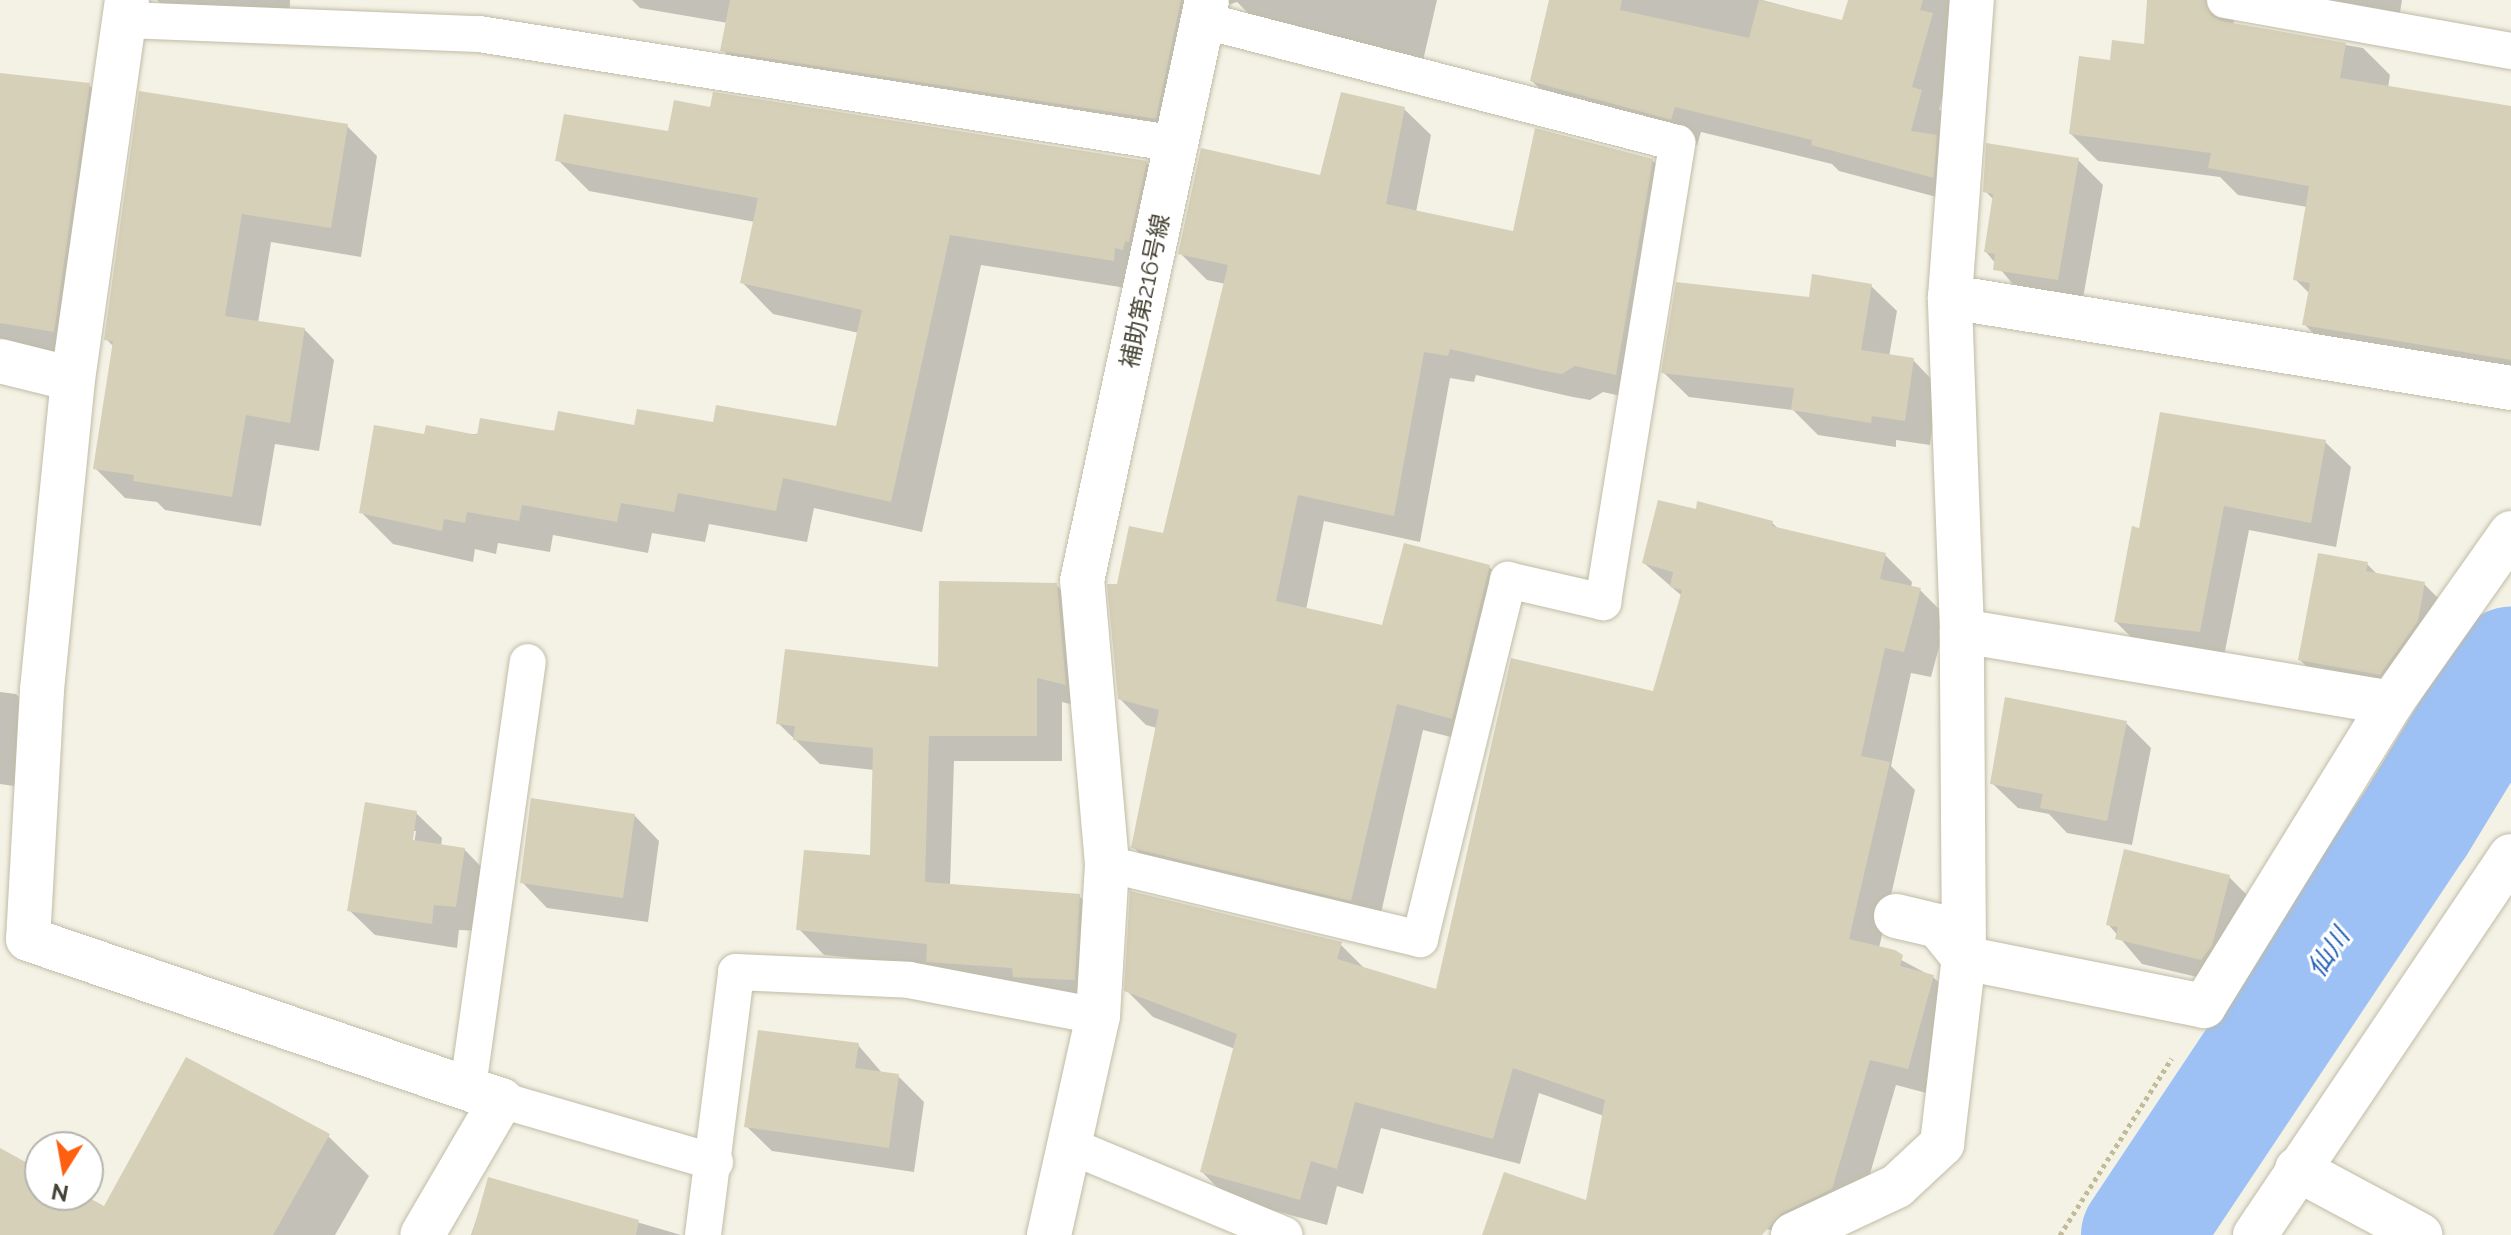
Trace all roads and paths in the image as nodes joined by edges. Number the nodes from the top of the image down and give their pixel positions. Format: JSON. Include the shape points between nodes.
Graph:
{"nodes":[{"id":1,"x":1972,"y":0,"type":"edge"},
{"id":2,"x":2225,"y":0,"type":"edge"},
{"id":3,"x":126,"y":10,"type":"edge"},
{"id":4,"x":1206,"y":11,"type":"edge"},
{"id":5,"x":2397,"y":15,"type":"edge"},
{"id":6,"x":2511,"y":51,"type":"edge"},
{"id":7,"x":1177,"y":144,"type":"junction"},
{"id":8,"x":1950,"y":297,"type":"junction"},
{"id":9,"x":0,"y":361,"type":"edge"},
{"id":10,"x":73,"y":379,"type":"junction"},
{"id":11,"x":2511,"y":388,"type":"edge"},
{"id":12,"x":2511,"y":533,"type":"edge"},
{"id":13,"x":1962,"y":631,"type":"junction"},
{"id":14,"x":528,"y":662,"type":"dead end"},
{"id":15,"x":2391,"y":703,"type":"junction"},
{"id":16,"x":2511,"y":856,"type":"edge"},
{"id":17,"x":1107,"y":864,"type":"junction"},
{"id":18,"x":1896,"y":916,"type":"dead end"},
{"id":19,"x":1964,"y":958,"type":"junction"},
{"id":20,"x":2204,"y":1006,"type":"junction"},
{"id":21,"x":1098,"y":1016,"type":"junction"},
{"id":22,"x":485,"y":1093,"type":"junction"},
{"id":23,"x":1073,"y":1147,"type":"junction"},
{"id":24,"x":715,"y":1162,"type":"junction"},
{"id":25,"x":2297,"y":1169,"type":"junction"},
{"id":26,"x":422,"y":1235,"type":"edge"},
{"id":27,"x":703,"y":1235,"type":"edge"},
{"id":28,"x":1049,"y":1235,"type":"edge"},
{"id":29,"x":1284,"y":1235,"type":"edge"},
{"id":30,"x":1793,"y":1235,"type":"edge"},
{"id":31,"x":2060,"y":1235,"type":"edge"},
{"id":32,"x":2255,"y":1235,"type":"edge"},
{"id":33,"x":2420,"y":1235,"type":"edge"}],
"edges":[{"from":1,"to":8,"type":"street"},
{"from":2,"to":5,"type":"lane"},
{"from":3,"to":7,"type":"lane","via":[[479,34]]},
{"from":3,"to":10,"type":"street"},
{"from":4,"to":7,"type":"street","name":"補助第216号線"},
{"from":4,"to":17,"type":"lane","via":[[1677,143],[1603,602],[1508,580],[1420,939]]},
{"from":5,"to":6,"type":"lane"},
{"from":7,"to":17,"type":"street","name":"補助第216号線","via":[[1082,581]]},
{"from":8,"to":11,"type":"street"},
{"from":8,"to":13,"type":"street"},
{"from":9,"to":10,"type":"street"},
{"from":10,"to":22,"type":"street","via":[[42,690],[28,939]]},
{"from":12,"to":15,"type":"street"},
{"from":13,"to":15,"type":"street"},
{"from":13,"to":19,"type":"street"},
{"from":14,"to":22,"type":"lane"},
{"from":15,"to":20,"type":"street"},
{"from":16,"to":25,"type":"street"},
{"from":17,"to":21,"type":"street","name":"補助第216号線"},
{"from":18,"to":19,"type":"street","via":[[1938,926]]},
{"from":19,"to":20,"type":"street"},
{"from":19,"to":30,"type":"street","via":[[1942,1144],[1897,1186]]},
{"from":20,"to":31,"type":"path"},
{"from":21,"to":23,"type":"street","name":"補助第216号線"},
{"from":21,"to":24,"type":"lane","via":[[909,980],[736,972]]},
{"from":22,"to":24,"type":"lane"},
{"from":22,"to":26,"type":"street"},
{"from":23,"to":28,"type":"street","name":"補助第216号線"},
{"from":23,"to":29,"type":"lane"},
{"from":24,"to":27,"type":"lane"},
{"from":25,"to":32,"type":"street"},
{"from":25,"to":33,"type":"street"}]}
